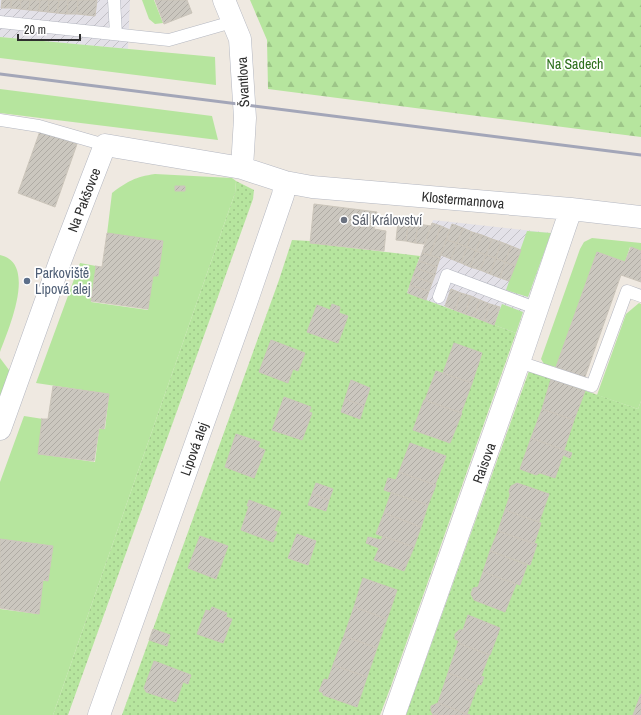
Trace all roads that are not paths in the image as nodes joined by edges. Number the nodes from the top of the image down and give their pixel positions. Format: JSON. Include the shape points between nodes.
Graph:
{"nodes":[{"id":1,"x":114,"y":0,"type":"edge"},
{"id":2,"x":224,"y":0,"type":"edge"},
{"id":3,"x":0,"y":22,"type":"edge"},
{"id":4,"x":232,"y":22,"type":"junction"},
{"id":5,"x":116,"y":34,"type":"junction"},
{"id":6,"x":0,"y":120,"type":"edge"},
{"id":7,"x":105,"y":145,"type":"junction"},
{"id":8,"x":242,"y":168,"type":"junction"},
{"id":9,"x":285,"y":182,"type":"junction"},
{"id":10,"x":571,"y":209,"type":"junction"},
{"id":11,"x":641,"y":217,"type":"edge"},
{"id":12,"x":641,"y":296,"type":"edge"},
{"id":13,"x":439,"y":297,"type":"dead end"},
{"id":14,"x":538,"y":309,"type":"junction"},
{"id":15,"x":519,"y":362,"type":"junction"},
{"id":16,"x":0,"y":429,"type":"edge"},
{"id":17,"x":99,"y":715,"type":"edge"},
{"id":18,"x":394,"y":715,"type":"edge"}],
"edges":[{"from":1,"to":5,"type":"lane"},
{"from":2,"to":4,"type":"street","name":"Švantlova"},
{"from":3,"to":5,"type":"lane"},
{"from":4,"to":5,"type":"lane","via":[[169,40]]},
{"from":4,"to":8,"type":"street","name":"Švantlova","via":[[240,39],[245,118]]},
{"from":6,"to":7,"type":"lane","via":[[39,126]]},
{"from":7,"to":8,"type":"street"},
{"from":7,"to":16,"type":"street","name":"Na Pakšovce"},
{"from":8,"to":9,"type":"street"},
{"from":9,"to":10,"type":"street","name":"Klostermannova","via":[[312,187]]},
{"from":9,"to":17,"type":"street","name":"Lipová alej","via":[[283,195],[246,304]]},
{"from":10,"to":11,"type":"street","name":"Klostermannova"},
{"from":10,"to":14,"type":"street","name":"Raisova"},
{"from":12,"to":15,"type":"lane","via":[[627,291],[592,386]]},
{"from":13,"to":14,"type":"lane","via":[[448,275]]},
{"from":14,"to":15,"type":"street","name":"Raisova"},
{"from":15,"to":18,"type":"street","name":"Raisova"}]}
